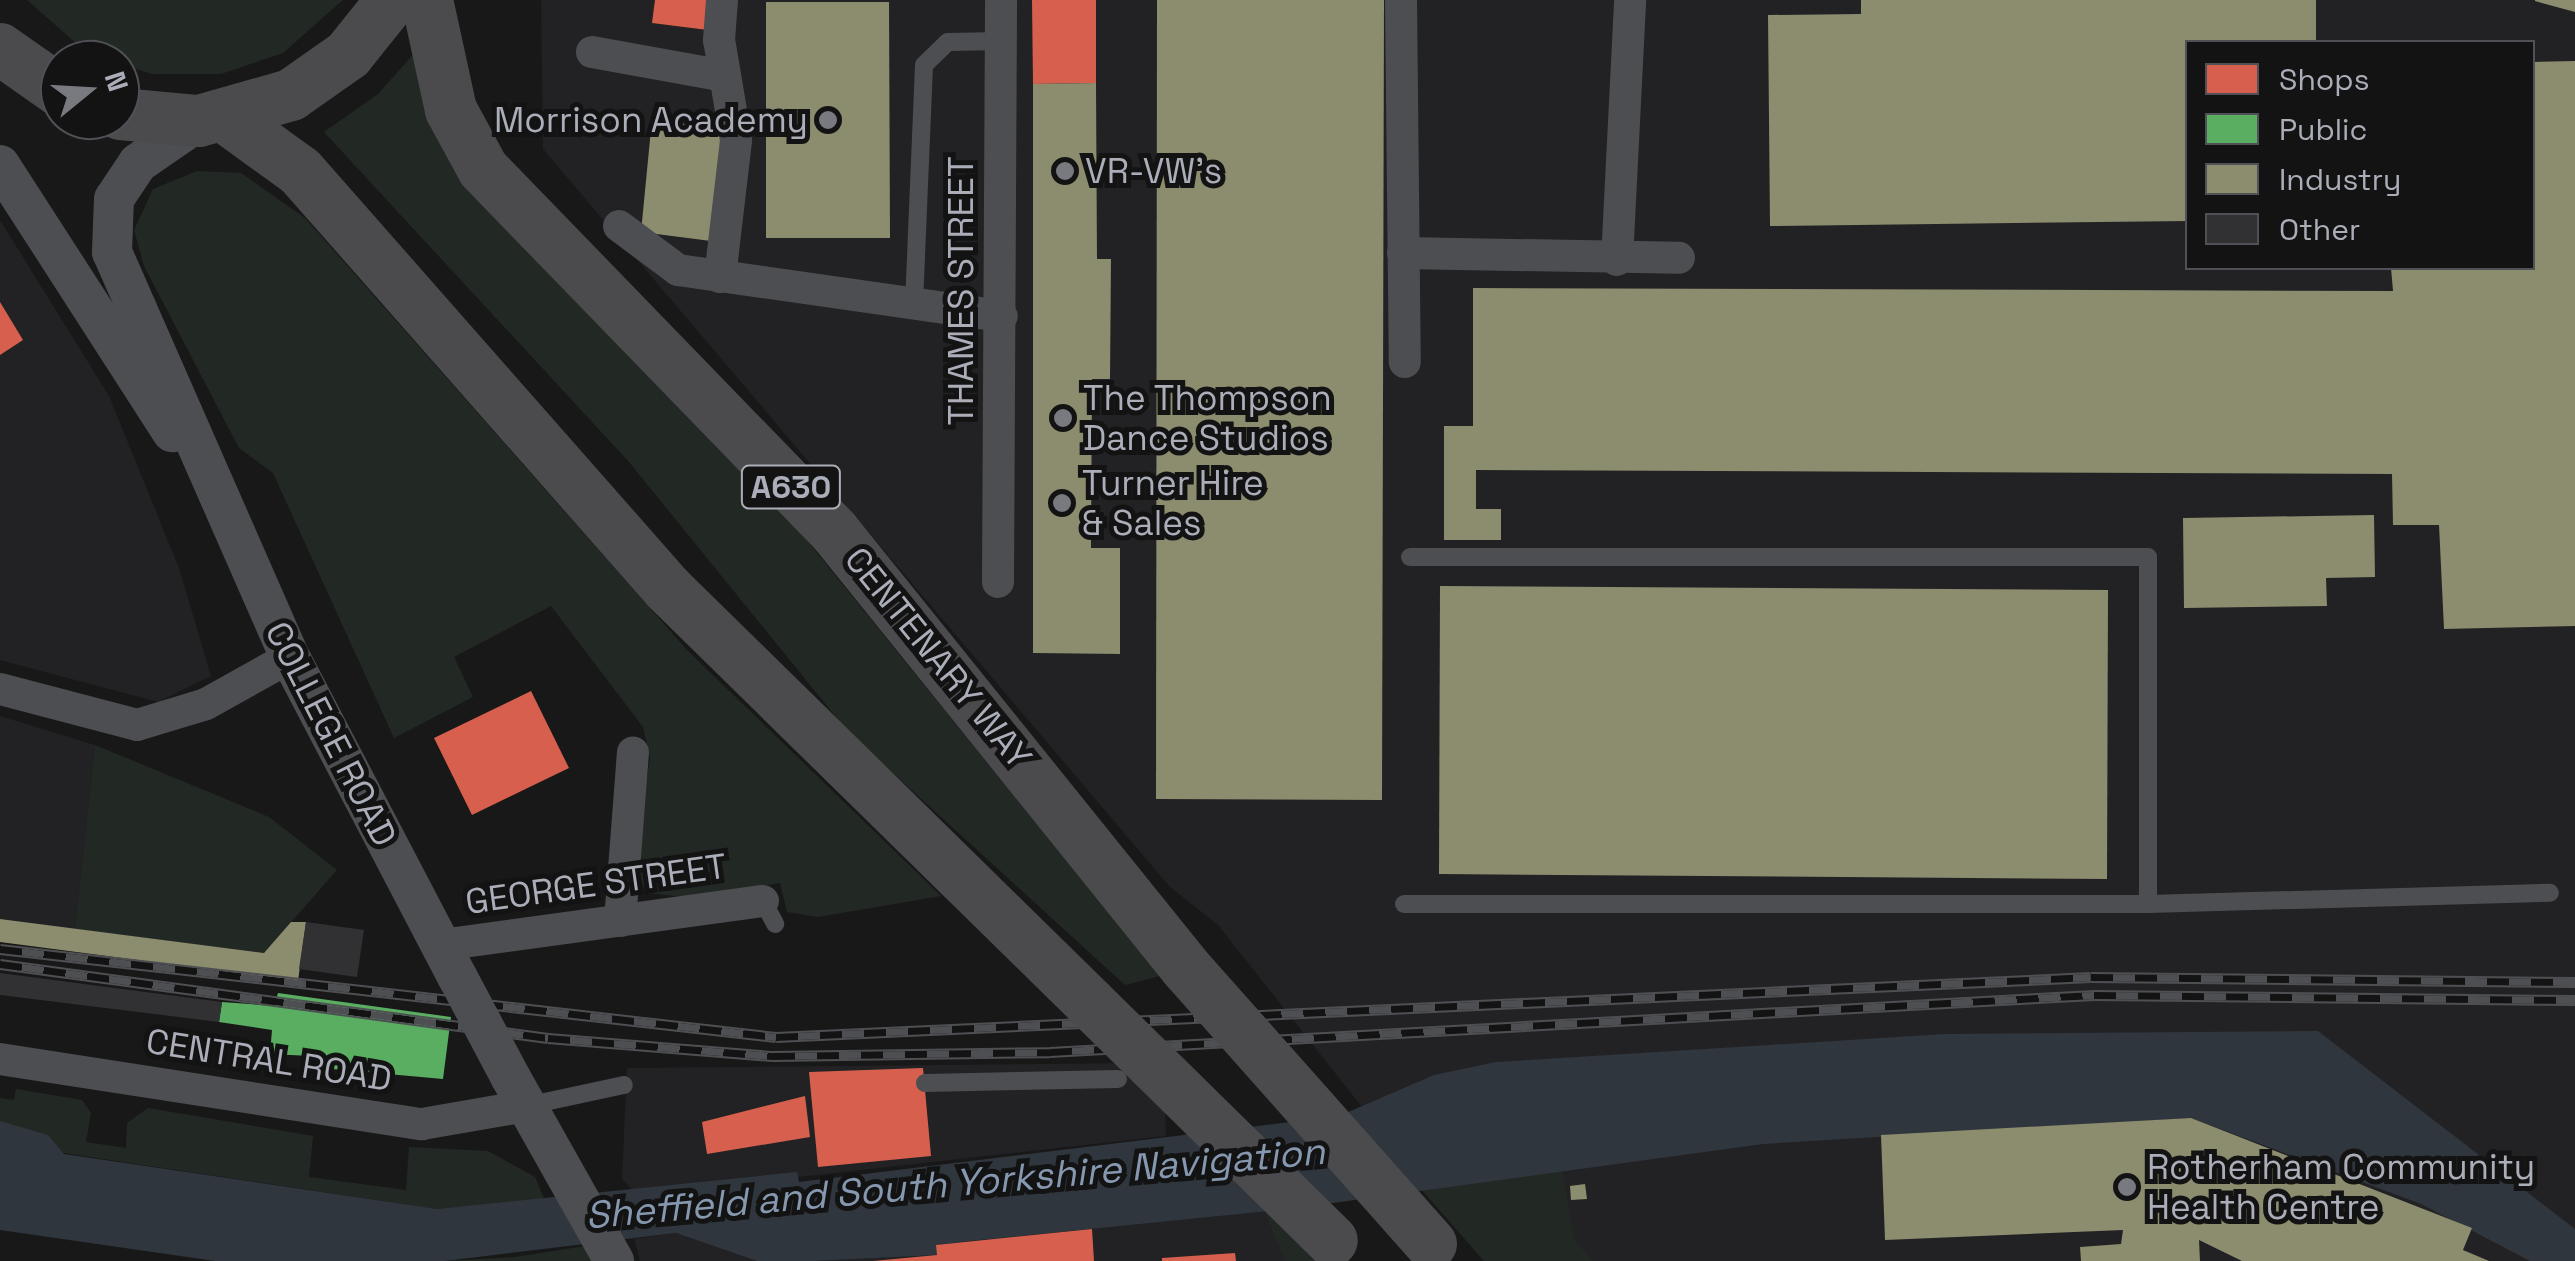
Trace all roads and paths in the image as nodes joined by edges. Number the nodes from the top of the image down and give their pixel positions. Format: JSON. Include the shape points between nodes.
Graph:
{"nodes":[{"id":1,"x":392,"y":0,"type":"edge"},
{"id":2,"x":427,"y":0,"type":"edge"},
{"id":3,"x":722,"y":0,"type":"edge"},
{"id":4,"x":1001,"y":0,"type":"edge"},
{"id":5,"x":1401,"y":0,"type":"edge"},
{"id":6,"x":1630,"y":0,"type":"edge"},
{"id":7,"x":1001,"y":40,"type":"junction"},
{"id":8,"x":0,"y":49,"type":"edge"},
{"id":9,"x":592,"y":52,"type":"dead end"},
{"id":10,"x":724,"y":76,"type":"junction"},
{"id":11,"x":40,"y":78,"type":"edge"},
{"id":12,"x":140,"y":115,"type":"edge"},
{"id":13,"x":212,"y":120,"type":"junction"},
{"id":14,"x":0,"y":165,"type":"edge"},
{"id":15,"x":618,"y":226,"type":"dead end"},
{"id":16,"x":1403,"y":252,"type":"junction"},
{"id":17,"x":1679,"y":258,"type":"dead end"},
{"id":18,"x":1617,"y":260,"type":"junction"},
{"id":19,"x":720,"y":277,"type":"junction"},
{"id":20,"x":914,"y":304,"type":"junction"},
{"id":21,"x":1002,"y":316,"type":"junction"},
{"id":22,"x":1405,"y":362,"type":"dead end"},
{"id":23,"x":228,"y":520,"type":"junction"},
{"id":24,"x":1410,"y":557,"type":"dead end"},
{"id":25,"x":998,"y":582,"type":"dead end"},
{"id":26,"x":290,"y":657,"type":"junction"},
{"id":27,"x":0,"y":689,"type":"edge"},
{"id":28,"x":633,"y":754,"type":"dead end"},
{"id":29,"x":2550,"y":894,"type":"dead end"},
{"id":30,"x":1404,"y":904,"type":"dead end"},
{"id":31,"x":2148,"y":904,"type":"junction"},
{"id":32,"x":769,"y":913,"type":"dead end"},
{"id":33,"x":620,"y":920,"type":"junction"},
{"id":34,"x":449,"y":962,"type":"junction"},
{"id":35,"x":0,"y":1060,"type":"edge"},
{"id":36,"x":1118,"y":1078,"type":"dead end"},
{"id":37,"x":924,"y":1083,"type":"dead end"},
{"id":38,"x":624,"y":1086,"type":"dead end"},
{"id":39,"x":518,"y":1092,"type":"junction"},
{"id":40,"x":1439,"y":1252,"type":"edge"},
{"id":41,"x":1346,"y":1254,"type":"edge"},
{"id":42,"x":614,"y":1261,"type":"edge"}],
"edges":[{"from":1,"to":13,"type":"main road","via":[[348,55],[291,95]]},
{"from":2,"to":40,"type":"main road","name":"CENTENARY WAY","number":"A630","bridge":true,"via":[[451,110],[482,169],[834,532],[1186,968]]},
{"from":3,"to":10,"type":"street"},
{"from":4,"to":7,"type":"street","name":"THAMES STREET"},
{"from":5,"to":16,"type":"street"},
{"from":6,"to":18,"type":"street"},
{"from":7,"to":20,"type":"lane","via":[[948,42],[924,65]]},
{"from":7,"to":21,"type":"street","name":"THAMES STREET"},
{"from":8,"to":11,"type":"main road"},
{"from":9,"to":10,"type":"street"},
{"from":10,"to":19,"type":"street","via":[[736,140]]},
{"from":12,"to":13,"type":"main road"},
{"from":13,"to":23,"type":"street","name":"COLLEGE ROAD","via":[[138,163],[106,226]]},
{"from":13,"to":41,"type":"main road","bridge":true,"via":[[300,171],[668,588]]},
{"from":14,"to":23,"type":"street","name":"COLLEGE ROAD"},
{"from":15,"to":19,"type":"street","via":[[678,270]]},
{"from":16,"to":18,"type":"street"},
{"from":16,"to":22,"type":"street"},
{"from":17,"to":18,"type":"street"},
{"from":19,"to":20,"type":"street"},
{"from":20,"to":21,"type":"street"},
{"from":21,"to":25,"type":"street","name":"THAMES STREET"},
{"from":23,"to":26,"type":"street","name":"COLLEGE ROAD"},
{"from":24,"to":31,"type":"lane","via":[[2148,557]]},
{"from":26,"to":27,"type":"street","via":[[206,704],[137,726]]},
{"from":26,"to":34,"type":"street","name":"COLLEGE ROAD"},
{"from":28,"to":33,"type":"street"},
{"from":29,"to":31,"type":"lane"},
{"from":30,"to":31,"type":"lane"},
{"from":32,"to":33,"type":"street","name":"GEORGE STREET"},
{"from":33,"to":34,"type":"street","name":"GEORGE STREET"},
{"from":34,"to":39,"type":"street","name":"COLLEGE ROAD","bridge":true},
{"from":35,"to":39,"type":"street","name":"CENTRAL ROAD","via":[[422,1124]]},
{"from":36,"to":37,"type":"lane"},
{"from":38,"to":39,"type":"lane"},
{"from":39,"to":42,"type":"street","name":"COLLEGE ROAD"}]}
